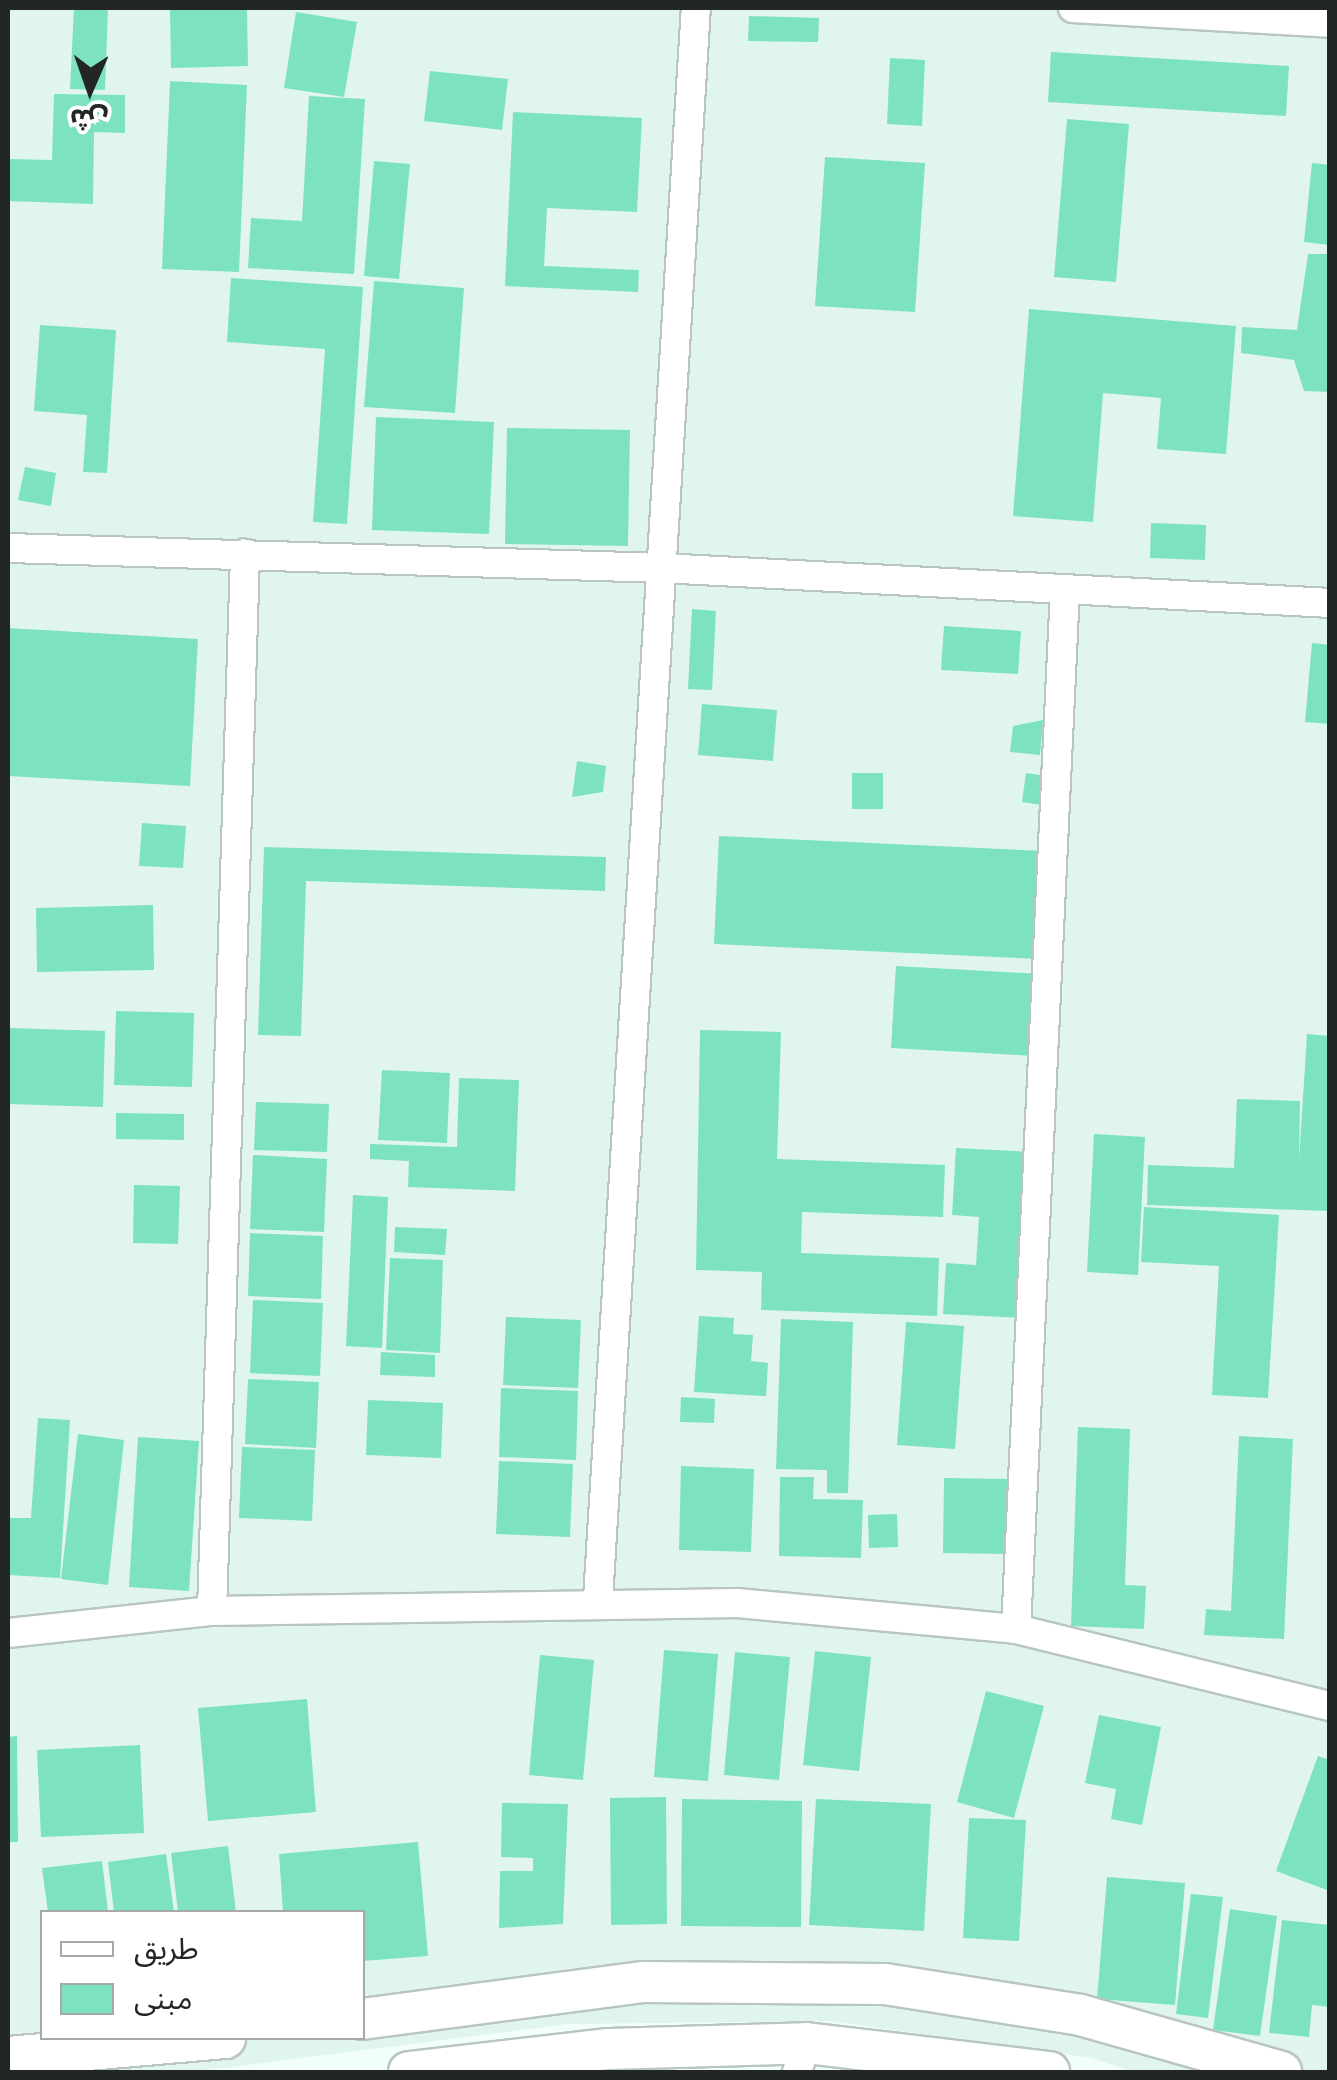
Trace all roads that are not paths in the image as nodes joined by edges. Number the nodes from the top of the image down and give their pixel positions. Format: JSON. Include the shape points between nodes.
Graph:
{"nodes":[{"id":1,"x":696,"y":8,"type":"edge"},
{"id":2,"x":1074,"y":8,"type":"edge"},
{"id":3,"x":1330,"y":23,"type":"edge"},
{"id":4,"x":8,"y":548,"type":"edge"},
{"id":5,"x":245,"y":554,"type":"junction"},
{"id":6,"x":660,"y":568,"type":"junction"},
{"id":7,"x":1065,"y":590,"type":"junction"},
{"id":8,"x":1330,"y":602,"type":"edge"},
{"id":9,"x":598,"y":1599,"type":"junction"},
{"id":10,"x":212,"y":1611,"type":"junction"},
{"id":11,"x":1016,"y":1629,"type":"junction"},
{"id":12,"x":8,"y":1633,"type":"edge"},
{"id":13,"x":1330,"y":1706,"type":"edge"},
{"id":14,"x":365,"y":2018,"type":"edge"},
{"id":15,"x":219,"y":2040,"type":"edge"},
{"id":16,"x":8,"y":2057,"type":"edge"},
{"id":17,"x":802,"y":2058,"type":"edge"},
{"id":18,"x":165,"y":2059,"type":"edge"},
{"id":19,"x":983,"y":2066,"type":"edge"},
{"id":20,"x":412,"y":2072,"type":"edge"},
{"id":21,"x":1050,"y":2072,"type":"edge"},
{"id":22,"x":1282,"y":2072,"type":"edge"}],
"edges":[{"from":1,"to":6,"type":"street"},
{"from":2,"to":3,"type":"street"},
{"from":4,"to":5,"type":"street"},
{"from":5,"to":6,"type":"street"},
{"from":5,"to":10,"type":"street"},
{"from":6,"to":7,"type":"street"},
{"from":6,"to":9,"type":"street"},
{"from":7,"to":8,"type":"street"},
{"from":7,"to":11,"type":"street"},
{"from":9,"to":10,"type":"street"},
{"from":9,"to":11,"type":"street","via":[[877,1612]]},
{"from":10,"to":12,"type":"street"},
{"from":11,"to":13,"type":"street"},
{"from":14,"to":22,"type":"street","via":[[644,1982],[853,1982],[1080,2015]]},
{"from":15,"to":18,"type":"street"},
{"from":16,"to":18,"type":"street"},
{"from":17,"to":19,"type":"street"},
{"from":17,"to":20,"type":"street","via":[[609,2049]]},
{"from":19,"to":21,"type":"street"}]}
